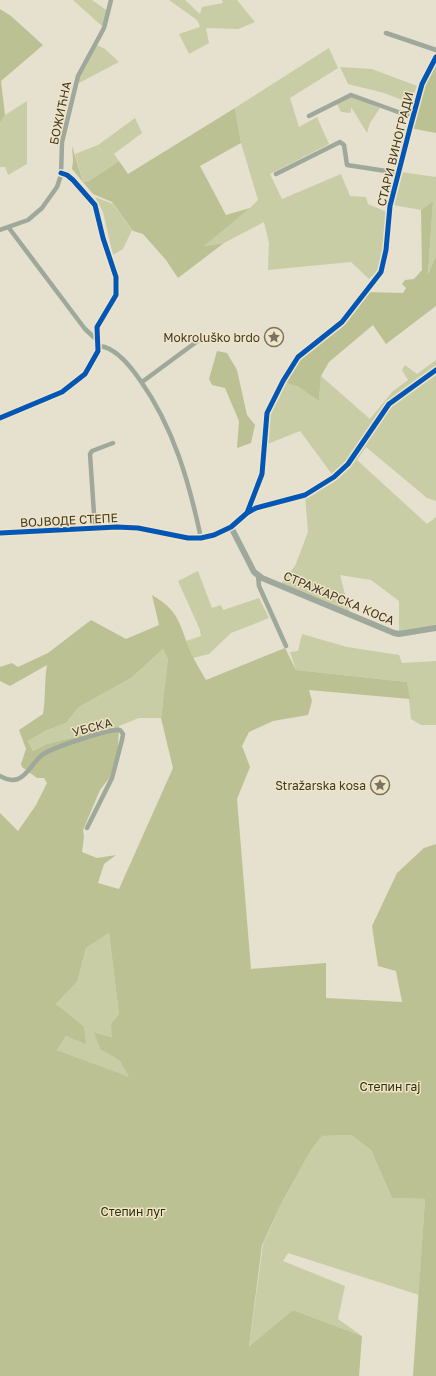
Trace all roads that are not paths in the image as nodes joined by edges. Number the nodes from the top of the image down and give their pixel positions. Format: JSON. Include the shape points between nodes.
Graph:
{"nodes":[{"id":1,"x":111,"y":0,"type":"edge"},
{"id":2,"x":386,"y":33,"type":"dead end"},
{"id":3,"x":436,"y":50,"type":"edge"},
{"id":4,"x":436,"y":57,"type":"edge"},
{"id":5,"x":309,"y":116,"type":"dead end"},
{"id":6,"x":412,"y":117,"type":"junction"},
{"id":7,"x":61,"y":173,"type":"junction"},
{"id":8,"x":399,"y":173,"type":"junction"},
{"id":9,"x":276,"y":174,"type":"dead end"},
{"id":10,"x":10,"y":228,"type":"junction"},
{"id":11,"x":0,"y":230,"type":"edge"},
{"id":12,"x":203,"y":337,"type":"dead end"},
{"id":13,"x":98,"y":344,"type":"junction"},
{"id":14,"x":436,"y":370,"type":"edge"},
{"id":15,"x":142,"y":382,"type":"junction"},
{"id":16,"x":0,"y":418,"type":"edge"},
{"id":17,"x":113,"y":443,"type":"dead end"},
{"id":18,"x":246,"y":515,"type":"junction"},
{"id":19,"x":231,"y":527,"type":"junction"},
{"id":20,"x":95,"y":529,"type":"junction"},
{"id":21,"x":0,"y":533,"type":"edge"},
{"id":22,"x":201,"y":538,"type":"junction"},
{"id":23,"x":258,"y":576,"type":"junction"},
{"id":24,"x":436,"y":628,"type":"edge"},
{"id":25,"x":286,"y":646,"type":"dead end"},
{"id":26,"x":0,"y":776,"type":"edge"},
{"id":27,"x":87,"y":828,"type":"dead end"}],
"edges":[{"from":1,"to":7,"type":"street","name":"БОЖИЋНА","via":[[104,28],[78,76],[62,142]]},
{"from":2,"to":3,"type":"street"},
{"from":4,"to":6,"type":"street","name":"СТАРИ ВИНОГРАДИ","via":[[422,84]]},
{"from":5,"to":6,"type":"street","via":[[351,95]]},
{"from":6,"to":8,"type":"street","name":"СТАРИ ВИНОГРАДИ"},
{"from":7,"to":10,"type":"street","name":"БОЖИЋНА","via":[[57,187],[42,208],[28,220]]},
{"from":7,"to":13,"type":"street","via":[[73,180],[95,205],[116,277],[117,290],[114,301],[97,327]]},
{"from":8,"to":9,"type":"street","via":[[347,165],[344,145],[340,142]]},
{"from":8,"to":18,"type":"street","name":"СТАРИ ВИНОГРАДИ","via":[[390,206],[381,272],[342,322],[298,357],[283,382],[267,413],[262,474]]},
{"from":10,"to":11,"type":"street","name":"БОЖИЋНА"},
{"from":10,"to":13,"type":"street"},
{"from":12,"to":15,"type":"street"},
{"from":13,"to":15,"type":"street","via":[[125,360]]},
{"from":13,"to":16,"type":"street","via":[[96,356],[88,370],[70,387]]},
{"from":14,"to":18,"type":"street","via":[[390,404],[348,464],[334,477],[305,495],[274,502]]},
{"from":15,"to":22,"type":"street","via":[[172,437],[190,490]]},
{"from":17,"to":20,"type":"street","name":"ВОЈВОДЕ СТЕПЕ","via":[[90,454]]},
{"from":18,"to":19,"type":"street","name":"СТАРИ ВИНОГРАДИ"},
{"from":19,"to":22,"type":"street","name":"ВОЈВОДЕ СТЕПЕ"},
{"from":19,"to":23,"type":"street"},
{"from":20,"to":21,"type":"street","name":"ВОЈВОДЕ СТЕПЕ"},
{"from":20,"to":22,"type":"street","name":"ВОЈВОДЕ СТЕПЕ","via":[[128,527]]},
{"from":23,"to":24,"type":"street","name":"СТРАЖАРСКА КОСА","via":[[394,633]]},
{"from":23,"to":25,"type":"street","via":[[259,586]]},
{"from":26,"to":27,"type":"street","name":"УБСКА","via":[[5,779],[17,779],[46,752],[101,732],[121,730],[121,747],[112,778]]}]}
